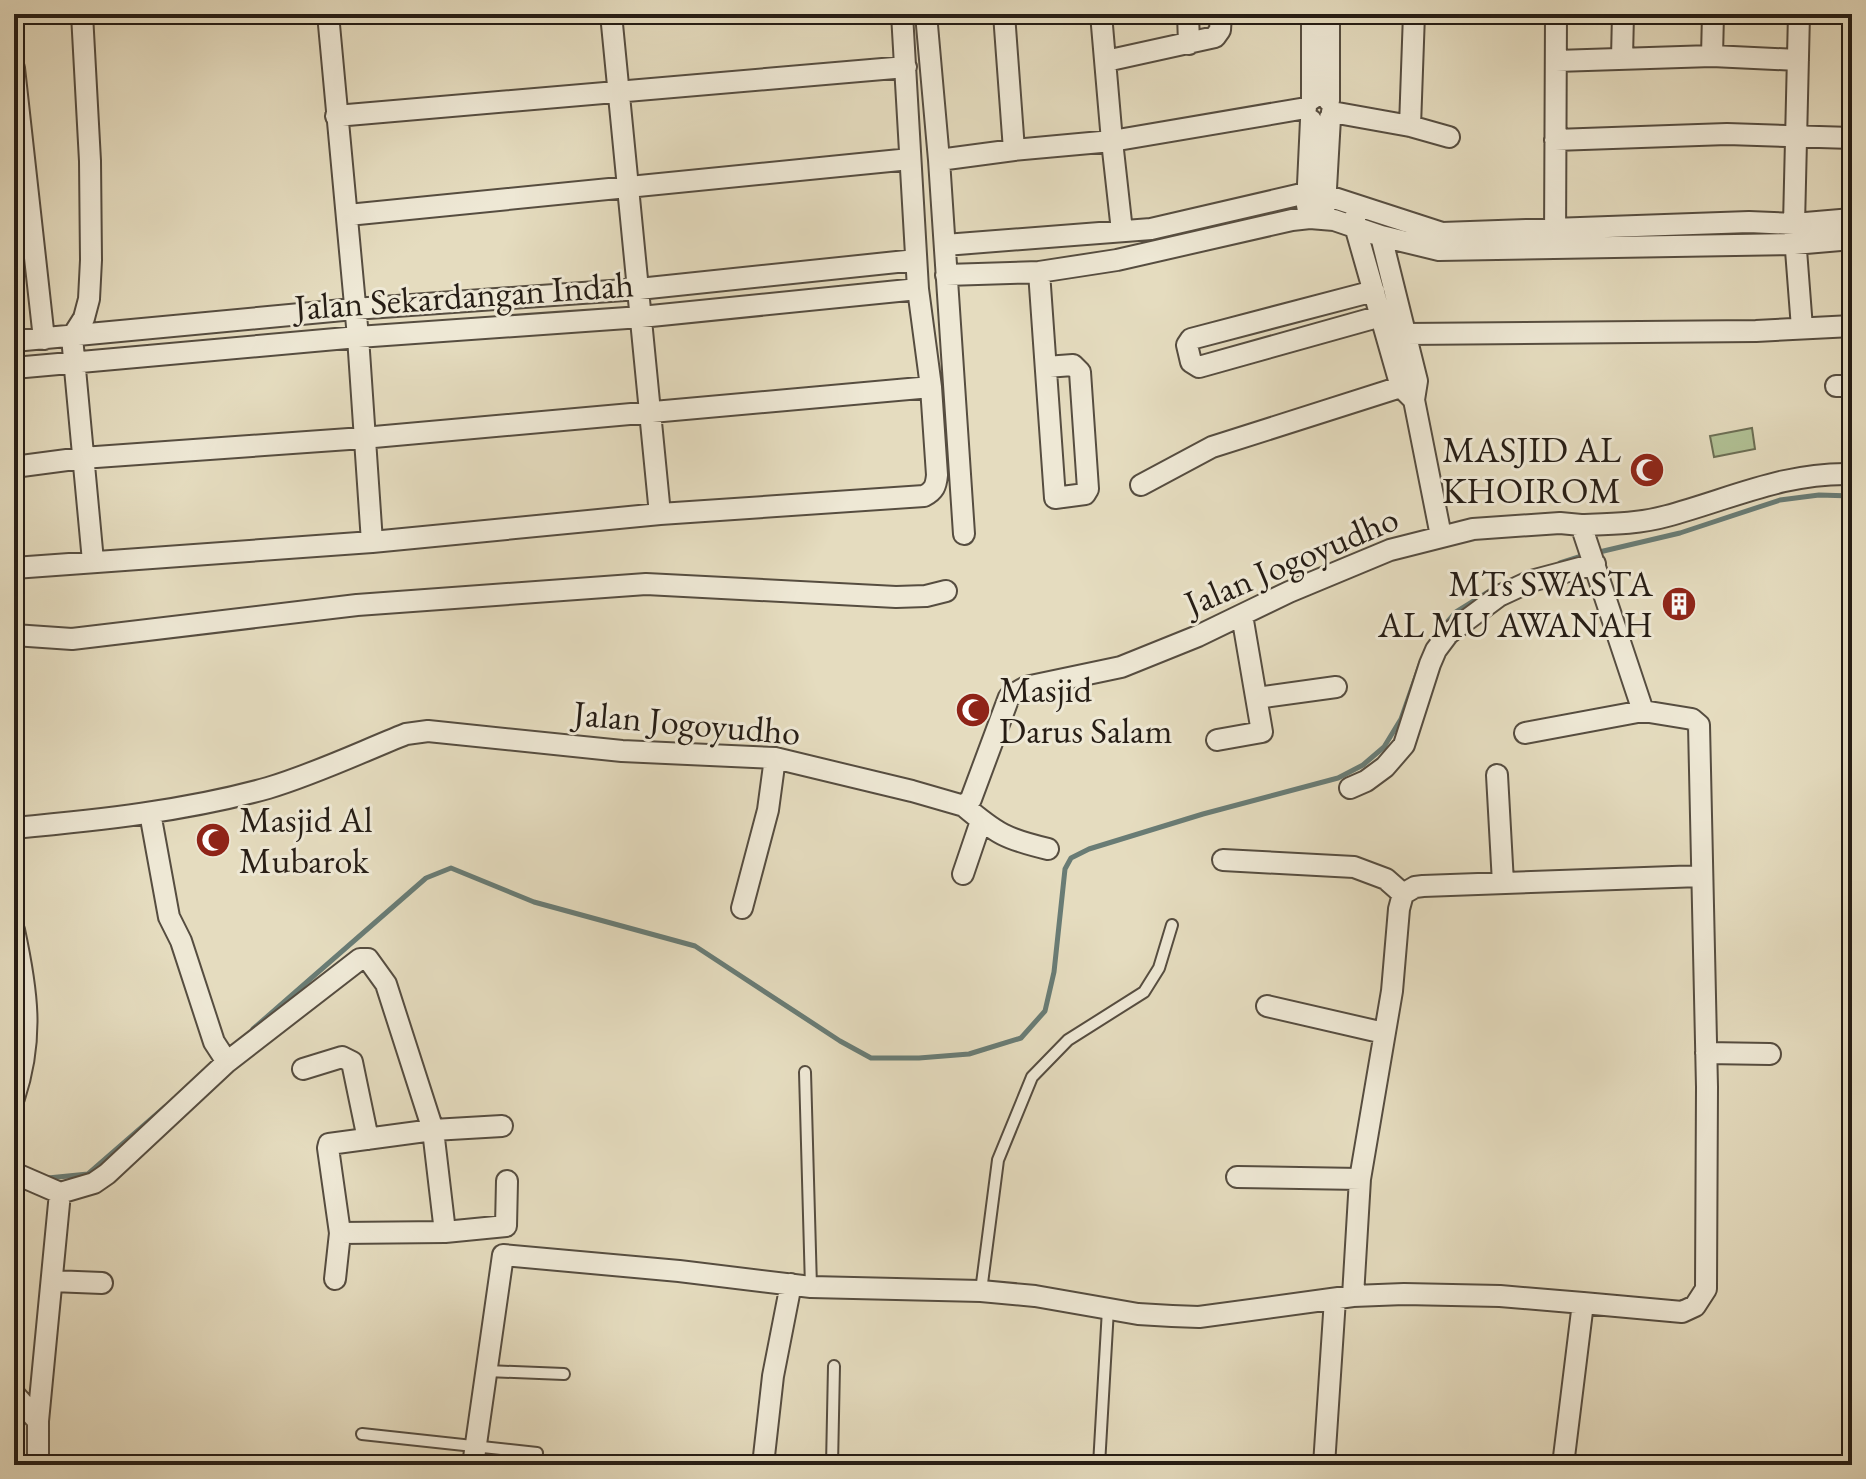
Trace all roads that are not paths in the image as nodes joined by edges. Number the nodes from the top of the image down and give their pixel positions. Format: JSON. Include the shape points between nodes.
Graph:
{"nodes":[{"id":1,"x":82,"y":14,"type":"edge"},
{"id":2,"x":328,"y":14,"type":"edge"},
{"id":3,"x":611,"y":14,"type":"edge"},
{"id":4,"x":902,"y":14,"type":"edge"},
{"id":5,"x":926,"y":14,"type":"edge"},
{"id":6,"x":1004,"y":14,"type":"edge"},
{"id":7,"x":1101,"y":14,"type":"edge"},
{"id":8,"x":1188,"y":14,"type":"edge"},
{"id":9,"x":1221,"y":14,"type":"edge"},
{"id":10,"x":1312,"y":14,"type":"edge"},
{"id":11,"x":1329,"y":14,"type":"edge"},
{"id":12,"x":1414,"y":14,"type":"edge"},
{"id":13,"x":1556,"y":14,"type":"edge"},
{"id":14,"x":1623,"y":14,"type":"edge"},
{"id":15,"x":1713,"y":14,"type":"edge"},
{"id":16,"x":1799,"y":14,"type":"edge"},
{"id":17,"x":1189,"y":44,"type":"junction"},
{"id":18,"x":1712,"y":56,"type":"junction"},
{"id":19,"x":1622,"y":58,"type":"junction"},
{"id":20,"x":1798,"y":60,"type":"junction"},
{"id":21,"x":1106,"y":61,"type":"junction"},
{"id":22,"x":1556,"y":61,"type":"junction"},
{"id":23,"x":906,"y":67,"type":"junction"},
{"id":24,"x":14,"y":68,"type":"edge"},
{"id":25,"x":618,"y":91,"type":"junction"},
{"id":26,"x":1320,"y":110,"type":"junction"},
{"id":27,"x":336,"y":116,"type":"junction"},
{"id":28,"x":1410,"y":126,"type":"junction"},
{"id":29,"x":1449,"y":137,"type":"dead end"},
{"id":30,"x":1795,"y":137,"type":"junction"},
{"id":31,"x":1852,"y":138,"type":"edge"},
{"id":32,"x":1555,"y":140,"type":"junction"},
{"id":33,"x":1112,"y":141,"type":"junction"},
{"id":34,"x":1014,"y":150,"type":"junction"},
{"id":35,"x":910,"y":159,"type":"junction"},
{"id":36,"x":939,"y":160,"type":"junction"},
{"id":37,"x":629,"y":185,"type":"junction"},
{"id":38,"x":1316,"y":194,"type":"junction"},
{"id":39,"x":1356,"y":205,"type":"junction"},
{"id":40,"x":348,"y":215,"type":"junction"},
{"id":41,"x":1316,"y":218,"type":"junction"},
{"id":42,"x":1852,"y":219,"type":"edge"},
{"id":43,"x":1355,"y":226,"type":"junction"},
{"id":44,"x":1555,"y":229,"type":"junction"},
{"id":45,"x":1122,"y":231,"type":"junction"},
{"id":46,"x":1794,"y":234,"type":"junction"},
{"id":47,"x":1381,"y":236,"type":"junction"},
{"id":48,"x":1852,"y":239,"type":"edge"},
{"id":49,"x":945,"y":245,"type":"junction"},
{"id":50,"x":1555,"y":250,"type":"junction"},
{"id":51,"x":916,"y":260,"type":"junction"},
{"id":52,"x":1039,"y":272,"type":"junction"},
{"id":53,"x":946,"y":275,"type":"junction"},
{"id":54,"x":639,"y":289,"type":"junction"},
{"id":55,"x":918,"y":289,"type":"junction"},
{"id":56,"x":1374,"y":291,"type":"junction"},
{"id":57,"x":354,"y":309,"type":"junction"},
{"id":58,"x":1381,"y":316,"type":"junction"},
{"id":59,"x":641,"y":317,"type":"junction"},
{"id":60,"x":1852,"y":326,"type":"edge"},
{"id":61,"x":1802,"y":328,"type":"junction"},
{"id":62,"x":1406,"y":334,"type":"junction"},
{"id":63,"x":72,"y":337,"type":"junction"},
{"id":64,"x":358,"y":337,"type":"junction"},
{"id":65,"x":44,"y":339,"type":"junction"},
{"id":66,"x":14,"y":341,"type":"edge"},
{"id":67,"x":73,"y":362,"type":"junction"},
{"id":68,"x":1046,"y":367,"type":"junction"},
{"id":69,"x":14,"y":368,"type":"edge"},
{"id":70,"x":931,"y":387,"type":"junction"},
{"id":71,"x":1411,"y":389,"type":"junction"},
{"id":72,"x":649,"y":413,"type":"junction"},
{"id":73,"x":363,"y":438,"type":"junction"},
{"id":74,"x":82,"y":458,"type":"junction"},
{"id":75,"x":14,"y":467,"type":"edge"},
{"id":76,"x":1852,"y":474,"type":"edge"},
{"id":77,"x":1141,"y":485,"type":"dead end"},
{"id":78,"x":660,"y":514,"type":"junction"},
{"id":79,"x":964,"y":534,"type":"dead end"},
{"id":80,"x":1441,"y":536,"type":"junction"},
{"id":81,"x":372,"y":542,"type":"junction"},
{"id":82,"x":1589,"y":545,"type":"junction"},
{"id":83,"x":93,"y":561,"type":"junction"},
{"id":84,"x":14,"y":568,"type":"edge"},
{"id":85,"x":946,"y":591,"type":"dead end"},
{"id":86,"x":1242,"y":615,"type":"junction"},
{"id":87,"x":14,"y":635,"type":"edge"},
{"id":88,"x":1336,"y":687,"type":"dead end"},
{"id":89,"x":1257,"y":698,"type":"junction"},
{"id":90,"x":1643,"y":711,"type":"junction"},
{"id":91,"x":1525,"y":733,"type":"dead end"},
{"id":92,"x":1217,"y":740,"type":"dead end"},
{"id":93,"x":775,"y":758,"type":"junction"},
{"id":94,"x":1497,"y":775,"type":"dead end"},
{"id":95,"x":1350,"y":788,"type":"dead end"},
{"id":96,"x":964,"y":806,"type":"junction"},
{"id":97,"x":150,"y":813,"type":"junction"},
{"id":98,"x":981,"y":821,"type":"junction"},
{"id":99,"x":14,"y":828,"type":"edge"},
{"id":100,"x":1048,"y":849,"type":"dead end"},
{"id":101,"x":1223,"y":860,"type":"dead end"},
{"id":102,"x":963,"y":874,"type":"dead end"},
{"id":103,"x":1701,"y":876,"type":"junction"},
{"id":104,"x":1503,"y":883,"type":"junction"},
{"id":105,"x":1403,"y":894,"type":"junction"},
{"id":106,"x":742,"y":908,"type":"dead end"},
{"id":107,"x":1172,"y":925,"type":"dead end"},
{"id":108,"x":14,"y":930,"type":"edge"},
{"id":109,"x":1267,"y":1006,"type":"dead end"},
{"id":110,"x":1384,"y":1033,"type":"junction"},
{"id":111,"x":1706,"y":1053,"type":"junction"},
{"id":112,"x":1770,"y":1054,"type":"dead end"},
{"id":113,"x":227,"y":1062,"type":"junction"},
{"id":114,"x":303,"y":1069,"type":"dead end"},
{"id":115,"x":805,"y":1072,"type":"dead end"},
{"id":116,"x":14,"y":1098,"type":"edge"},
{"id":117,"x":502,"y":1126,"type":"dead end"},
{"id":118,"x":433,"y":1130,"type":"junction"},
{"id":119,"x":368,"y":1139,"type":"junction"},
{"id":120,"x":14,"y":1173,"type":"edge"},
{"id":121,"x":1237,"y":1177,"type":"dead end"},
{"id":122,"x":1360,"y":1179,"type":"junction"},
{"id":123,"x":507,"y":1181,"type":"dead end"},
{"id":124,"x":60,"y":1193,"type":"junction"},
{"id":125,"x":506,"y":1226,"type":"junction"},
{"id":126,"x":445,"y":1232,"type":"junction"},
{"id":127,"x":340,"y":1233,"type":"junction"},
{"id":128,"x":503,"y":1255,"type":"junction"},
{"id":129,"x":335,"y":1279,"type":"dead end"},
{"id":130,"x":52,"y":1281,"type":"junction"},
{"id":131,"x":102,"y":1283,"type":"dead end"},
{"id":132,"x":801,"y":1286,"type":"junction"},
{"id":133,"x":981,"y":1291,"type":"junction"},
{"id":134,"x":1344,"y":1298,"type":"junction"},
{"id":135,"x":1583,"y":1303,"type":"junction"},
{"id":136,"x":1108,"y":1309,"type":"junction"},
{"id":137,"x":834,"y":1366,"type":"dead end"},
{"id":138,"x":487,"y":1371,"type":"junction"},
{"id":139,"x":564,"y":1374,"type":"dead end"},
{"id":140,"x":23,"y":1408,"type":"edge"},
{"id":141,"x":362,"y":1434,"type":"dead end"},
{"id":142,"x":537,"y":1453,"type":"dead end"},
{"id":143,"x":475,"y":1455,"type":"edge"},
{"id":144,"x":38,"y":1465,"type":"edge"},
{"id":145,"x":763,"y":1465,"type":"edge"},
{"id":146,"x":832,"y":1465,"type":"edge"},
{"id":147,"x":1099,"y":1465,"type":"edge"},
{"id":148,"x":1324,"y":1465,"type":"edge"},
{"id":149,"x":1563,"y":1465,"type":"edge"}],
"edges":[{"from":1,"to":63,"type":"street","via":[[91,260],[89,299]]},
{"from":2,"to":27,"type":"street"},
{"from":3,"to":25,"type":"street"},
{"from":4,"to":23,"type":"street"},
{"from":5,"to":36,"type":"street"},
{"from":6,"to":34,"type":"street"},
{"from":7,"to":21,"type":"street"},
{"from":8,"to":17,"type":"street"},
{"from":9,"to":17,"type":"street","via":[[1219,35]]},
{"from":10,"to":26,"type":"street"},
{"from":11,"to":26,"type":"street"},
{"from":12,"to":28,"type":"street"},
{"from":13,"to":22,"type":"street"},
{"from":14,"to":19,"type":"street"},
{"from":15,"to":18,"type":"street"},
{"from":16,"to":20,"type":"street"},
{"from":17,"to":21,"type":"street"},
{"from":18,"to":19,"type":"street"},
{"from":18,"to":20,"type":"street"},
{"from":19,"to":22,"type":"street"},
{"from":20,"to":30,"type":"street"},
{"from":21,"to":33,"type":"street"},
{"from":22,"to":32,"type":"street"},
{"from":23,"to":25,"type":"street"},
{"from":23,"to":35,"type":"street"},
{"from":24,"to":65,"type":"street"},
{"from":25,"to":27,"type":"street"},
{"from":25,"to":37,"type":"street"},
{"from":26,"to":28,"type":"street"},
{"from":26,"to":33,"type":"street"},
{"from":26,"to":38,"type":"street"},
{"from":27,"to":40,"type":"street"},
{"from":28,"to":29,"type":"street"},
{"from":30,"to":31,"type":"street"},
{"from":30,"to":32,"type":"street"},
{"from":30,"to":46,"type":"street"},
{"from":32,"to":44,"type":"street"},
{"from":33,"to":34,"type":"street"},
{"from":33,"to":45,"type":"street"},
{"from":34,"to":36,"type":"street"},
{"from":35,"to":37,"type":"street"},
{"from":35,"to":51,"type":"street"},
{"from":36,"to":49,"type":"street"},
{"from":37,"to":40,"type":"street"},
{"from":37,"to":54,"type":"street"},
{"from":38,"to":39,"type":"street"},
{"from":38,"to":41,"type":"street"},
{"from":38,"to":45,"type":"street"},
{"from":39,"to":43,"type":"street"},
{"from":39,"to":44,"type":"street","via":[[1442,233]]},
{"from":40,"to":57,"type":"street"},
{"from":41,"to":43,"type":"street"},
{"from":41,"to":52,"type":"street"},
{"from":42,"to":46,"type":"street"},
{"from":43,"to":47,"type":"street"},
{"from":43,"to":56,"type":"street"},
{"from":44,"to":46,"type":"street","via":[[1749,222]]},
{"from":44,"to":50,"type":"street"},
{"from":45,"to":49,"type":"street"},
{"from":46,"to":48,"type":"street"},
{"from":46,"to":50,"type":"street"},
{"from":46,"to":61,"type":"street"},
{"from":47,"to":50,"type":"street","via":[[1439,250]]},
{"from":47,"to":62,"type":"street"},
{"from":49,"to":53,"type":"street"},
{"from":51,"to":54,"type":"street","name":"Jalan Sekardangan Indah"},
{"from":51,"to":55,"type":"street"},
{"from":52,"to":53,"type":"street"},
{"from":52,"to":68,"type":"street"},
{"from":53,"to":79,"type":"street"},
{"from":54,"to":57,"type":"street","name":"Jalan Sekardangan Indah"},
{"from":54,"to":59,"type":"street"},
{"from":55,"to":59,"type":"street","name":"Jalan Sekardangan Indah"},
{"from":55,"to":70,"type":"street"},
{"from":56,"to":58,"type":"street"},
{"from":56,"to":58,"type":"street","via":[[1191,339],[1191,362],[1199,367]]},
{"from":57,"to":63,"type":"street","name":"Jalan Sekardangan Indah"},
{"from":57,"to":64,"type":"street"},
{"from":58,"to":71,"type":"street"},
{"from":59,"to":64,"type":"street","name":"Jalan Sekardangan Indah"},
{"from":59,"to":72,"type":"street"},
{"from":60,"to":61,"type":"street"},
{"from":61,"to":62,"type":"street"},
{"from":62,"to":71,"type":"street"},
{"from":63,"to":65,"type":"street","name":"Jalan Sekardangan Indah"},
{"from":63,"to":67,"type":"street"},
{"from":64,"to":67,"type":"street","name":"Jalan Sekardangan Indah"},
{"from":64,"to":73,"type":"street"},
{"from":65,"to":66,"type":"street","name":"Jalan Sekardangan Indah"},
{"from":67,"to":69,"type":"street","name":"Jalan Sekardangan Indah"},
{"from":67,"to":74,"type":"street"},
{"from":68,"to":68,"type":"street","via":[[1073,365],[1080,372],[1085,494],[1055,498]]},
{"from":70,"to":72,"type":"street"},
{"from":70,"to":78,"type":"street","via":[[937,475],[924,496]]},
{"from":71,"to":77,"type":"street","via":[[1212,447]]},
{"from":71,"to":80,"type":"street"},
{"from":72,"to":73,"type":"street"},
{"from":72,"to":78,"type":"street"},
{"from":73,"to":74,"type":"street"},
{"from":73,"to":81,"type":"street"},
{"from":74,"to":75,"type":"street"},
{"from":74,"to":83,"type":"street"},
{"from":76,"to":82,"type":"street","via":[[1788,478],[1632,523]]},
{"from":78,"to":81,"type":"street"},
{"from":80,"to":82,"type":"street","name":"Jalan Jogoyudho","via":[[1511,525]]},
{"from":80,"to":86,"type":"street","name":"Jalan Jogoyudho","via":[[1390,550]]},
{"from":81,"to":83,"type":"street"},
{"from":82,"to":90,"type":"street"},
{"from":82,"to":95,"type":"street","via":[[1499,596],[1448,634],[1430,664],[1404,745],[1385,767]]},
{"from":83,"to":84,"type":"street"},
{"from":85,"to":87,"type":"street","via":[[896,597],[646,584],[357,605],[72,639]]},
{"from":86,"to":89,"type":"street"},
{"from":86,"to":96,"type":"street","name":"Jalan Jogoyudho","via":[[1121,667],[1026,687],[1009,697]]},
{"from":88,"to":89,"type":"street"},
{"from":89,"to":92,"type":"street","via":[[1262,732]]},
{"from":90,"to":91,"type":"street"},
{"from":90,"to":103,"type":"street","via":[[1692,719],[1699,725]]},
{"from":93,"to":96,"type":"street","name":"Jalan Jogoyudho"},
{"from":93,"to":97,"type":"street","name":"Jalan Jogoyudho","via":[[622,751],[428,731],[406,734],[270,787]]},
{"from":93,"to":106,"type":"street","via":[[768,810]]},
{"from":94,"to":104,"type":"street"},
{"from":96,"to":98,"type":"street"},
{"from":97,"to":99,"type":"street","name":"Jalan Jogoyudho"},
{"from":97,"to":113,"type":"street","via":[[169,917],[214,1042]]},
{"from":98,"to":100,"type":"street","via":[[1014,841]]},
{"from":98,"to":102,"type":"street"},
{"from":101,"to":105,"type":"street","via":[[1354,867],[1386,879]]},
{"from":103,"to":104,"type":"street"},
{"from":103,"to":111,"type":"street"},
{"from":104,"to":105,"type":"street","via":[[1423,886]]},
{"from":105,"to":110,"type":"street"},
{"from":107,"to":133,"type":"lane","via":[[1159,968],[1144,992],[1068,1040],[1032,1077],[998,1160]]},
{"from":108,"to":116,"type":"street","via":[[27,992],[27,1031]]},
{"from":109,"to":110,"type":"street"},
{"from":110,"to":122,"type":"street"},
{"from":111,"to":112,"type":"street"},
{"from":111,"to":135,"type":"street","via":[[1706,1289],[1695,1306],[1682,1312]]},
{"from":113,"to":118,"type":"street","via":[[360,959],[368,959],[386,984]]},
{"from":113,"to":124,"type":"street","via":[[107,1174]]},
{"from":114,"to":119,"type":"street","via":[[342,1057],[352,1062]]},
{"from":115,"to":132,"type":"lane"},
{"from":117,"to":118,"type":"street"},
{"from":118,"to":119,"type":"street"},
{"from":118,"to":126,"type":"street"},
{"from":119,"to":127,"type":"street","via":[[333,1142],[328,1148]]},
{"from":120,"to":124,"type":"street"},
{"from":121,"to":122,"type":"street"},
{"from":122,"to":134,"type":"street"},
{"from":123,"to":125,"type":"street"},
{"from":124,"to":130,"type":"street"},
{"from":125,"to":126,"type":"street"},
{"from":125,"to":128,"type":"street"},
{"from":126,"to":127,"type":"street"},
{"from":127,"to":129,"type":"street"},
{"from":128,"to":132,"type":"street"},
{"from":128,"to":138,"type":"street"},
{"from":130,"to":131,"type":"street"},
{"from":130,"to":140,"type":"street"},
{"from":132,"to":133,"type":"street"},
{"from":132,"to":145,"type":"street","via":[[773,1376]]},
{"from":133,"to":136,"type":"street"},
{"from":134,"to":135,"type":"street","via":[[1500,1296]]},
{"from":134,"to":136,"type":"street","via":[[1199,1317]]},
{"from":134,"to":148,"type":"street"},
{"from":135,"to":149,"type":"street"},
{"from":136,"to":147,"type":"lane"},
{"from":137,"to":146,"type":"lane"},
{"from":138,"to":139,"type":"lane"},
{"from":138,"to":143,"type":"street"},
{"from":140,"to":144,"type":"street"},
{"from":141,"to":143,"type":"lane"},
{"from":142,"to":143,"type":"lane"}]}
